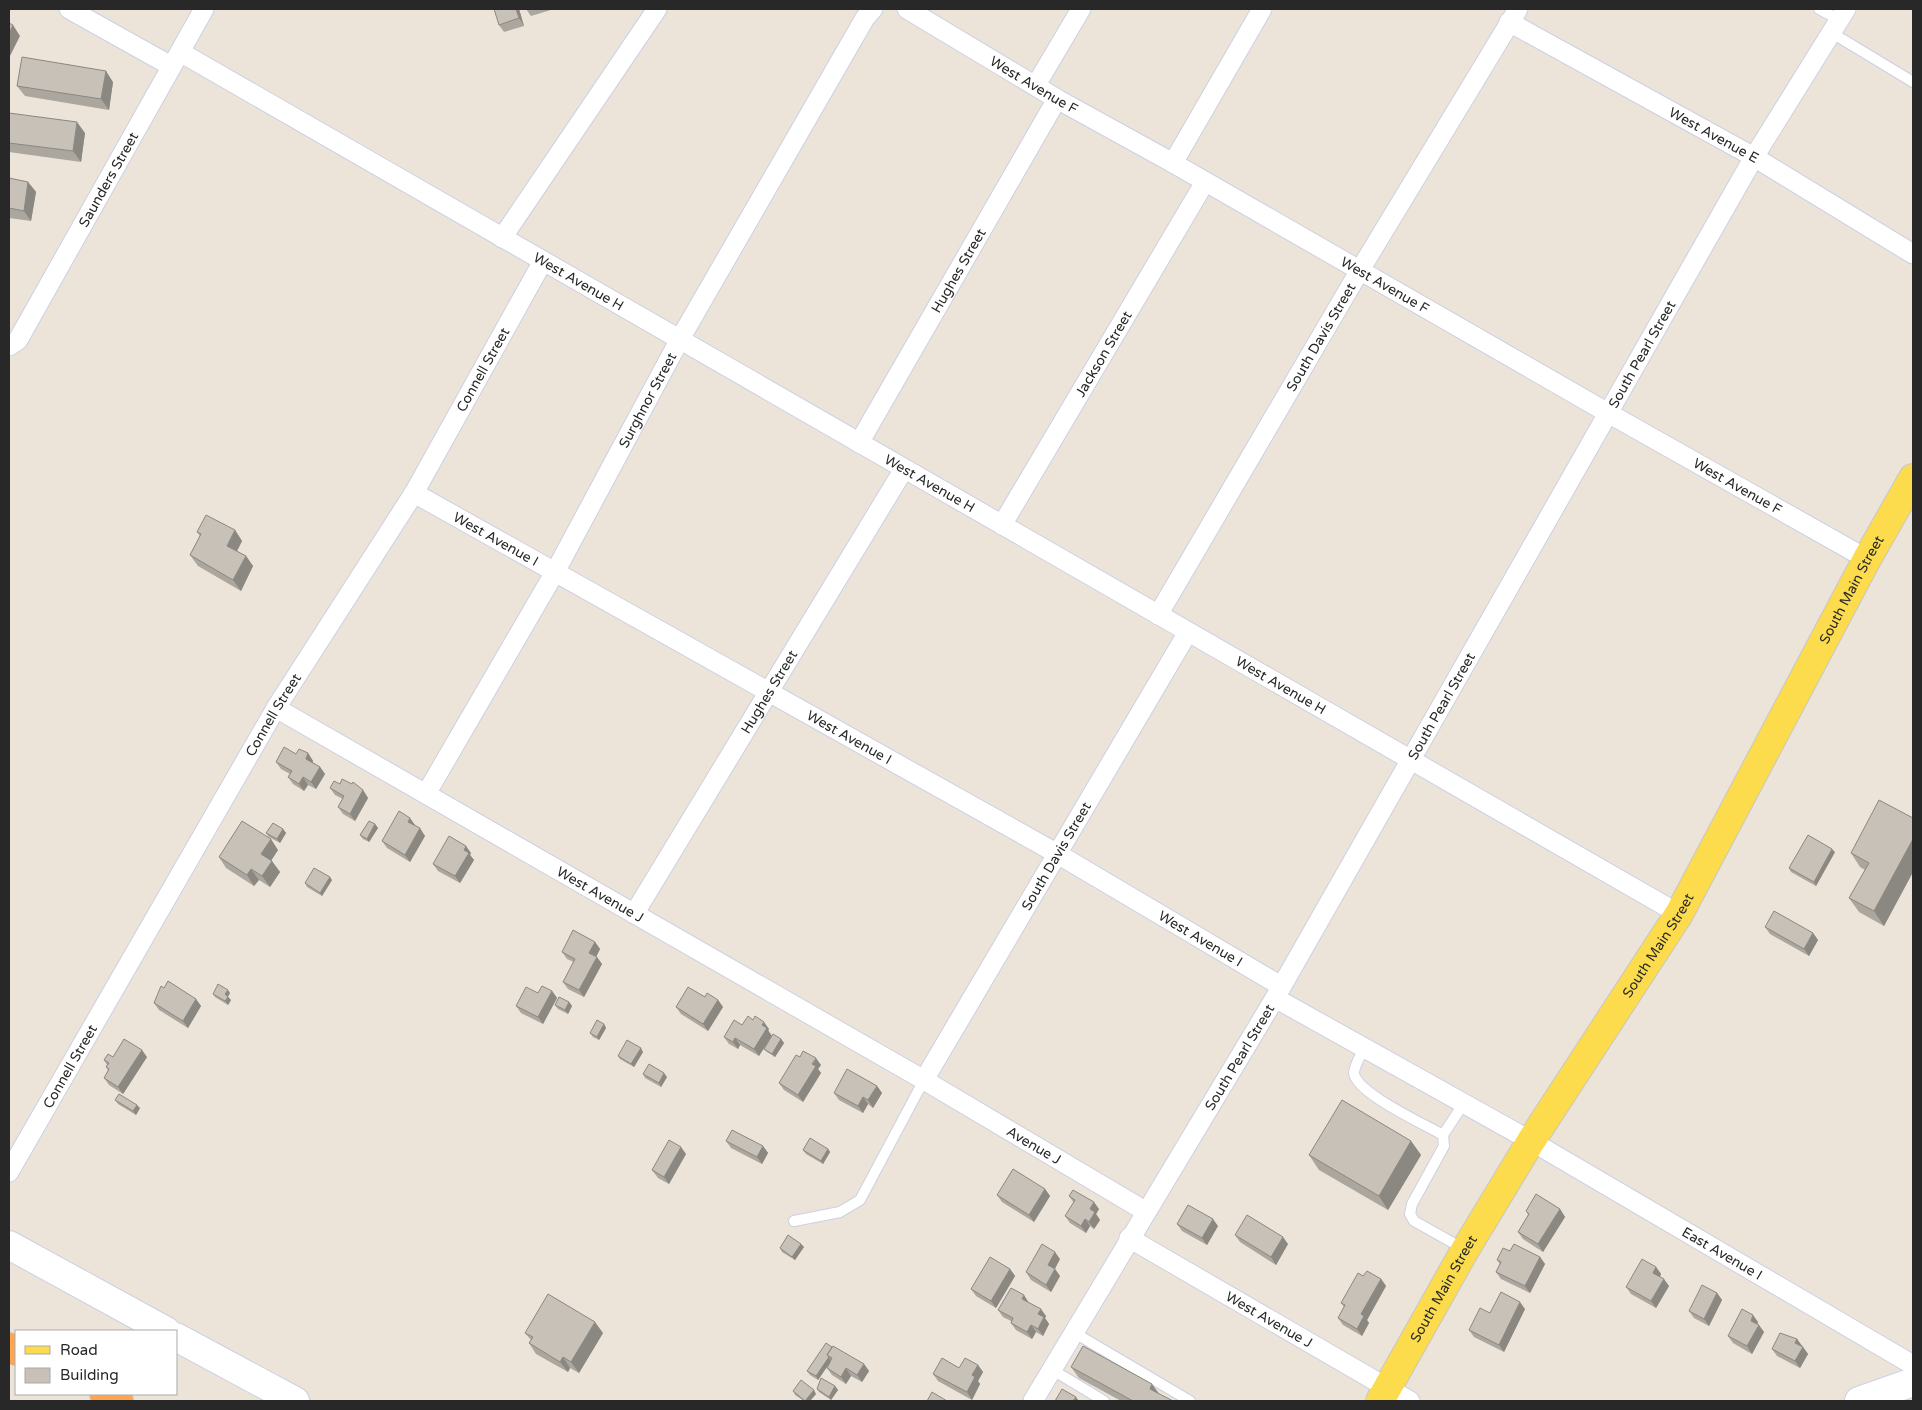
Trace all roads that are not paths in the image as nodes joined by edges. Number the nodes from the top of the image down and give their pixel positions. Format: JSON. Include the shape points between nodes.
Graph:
{"nodes":[{"id":1,"x":70,"y":9,"type":"edge"},
{"id":2,"x":204,"y":9,"type":"edge"},
{"id":3,"x":657,"y":9,"type":"edge"},
{"id":4,"x":873,"y":9,"type":"edge"},
{"id":5,"x":907,"y":9,"type":"edge"},
{"id":6,"x":1081,"y":9,"type":"edge"},
{"id":7,"x":1262,"y":9,"type":"edge"},
{"id":8,"x":1819,"y":9,"type":"edge"},
{"id":9,"x":1513,"y":16,"type":"edge"},
{"id":10,"x":1839,"y":20,"type":"edge"},
{"id":11,"x":175,"y":59,"type":"junction"},
{"id":12,"x":1913,"y":82,"type":"edge"},
{"id":13,"x":1036,"y":86,"type":"junction"},
{"id":14,"x":1057,"y":99,"type":"junction"},
{"id":15,"x":1754,"y":158,"type":"junction"},
{"id":16,"x":1173,"y":163,"type":"junction"},
{"id":17,"x":1205,"y":182,"type":"junction"},
{"id":18,"x":502,"y":238,"type":"junction"},
{"id":19,"x":1913,"y":254,"type":"edge"},
{"id":20,"x":543,"y":261,"type":"junction"},
{"id":21,"x":1360,"y":270,"type":"junction"},
{"id":22,"x":680,"y":340,"type":"junction"},
{"id":23,"x":9,"y":346,"type":"edge"},
{"id":24,"x":1608,"y":413,"type":"junction"},
{"id":25,"x":859,"y":443,"type":"junction"},
{"id":26,"x":904,"y":469,"type":"junction"},
{"id":27,"x":1913,"y":478,"type":"edge"},
{"id":28,"x":414,"y":493,"type":"junction"},
{"id":29,"x":1002,"y":525,"type":"junction"},
{"id":30,"x":1867,"y":559,"type":"junction"},
{"id":31,"x":556,"y":572,"type":"junction"},
{"id":32,"x":1158,"y":614,"type":"junction"},
{"id":33,"x":1188,"y":632,"type":"junction"},
{"id":34,"x":769,"y":694,"type":"junction"},
{"id":35,"x":276,"y":708,"type":"junction"},
{"id":36,"x":1412,"y":760,"type":"junction"},
{"id":37,"x":426,"y":794,"type":"junction"},
{"id":38,"x":1056,"y":853,"type":"junction"},
{"id":39,"x":634,"y":914,"type":"junction"},
{"id":40,"x":1679,"y":914,"type":"junction"},
{"id":41,"x":1278,"y":992,"type":"junction"},
{"id":42,"x":1364,"y":1048,"type":"junction"},
{"id":43,"x":924,"y":1080,"type":"junction"},
{"id":44,"x":1464,"y":1103,"type":"junction"},
{"id":45,"x":1443,"y":1135,"type":"junction"},
{"id":46,"x":1531,"y":1141,"type":"junction"},
{"id":47,"x":9,"y":1172,"type":"edge"},
{"id":48,"x":1145,"y":1211,"type":"junction"},
{"id":49,"x":794,"y":1221,"type":"dead end"},
{"id":50,"x":1129,"y":1238,"type":"junction"},
{"id":51,"x":9,"y":1245,"type":"edge"},
{"id":52,"x":1465,"y":1250,"type":"junction"},
{"id":53,"x":164,"y":1330,"type":"edge"},
{"id":54,"x":1073,"y":1332,"type":"junction"},
{"id":55,"x":178,"y":1338,"type":"edge"},
{"id":56,"x":1913,"y":1365,"type":"edge"},
{"id":57,"x":1052,"y":1369,"type":"junction"},
{"id":58,"x":1913,"y":1382,"type":"edge"},
{"id":59,"x":106,"y":1395,"type":"edge"},
{"id":60,"x":1393,"y":1397,"type":"edge"},
{"id":61,"x":119,"y":1401,"type":"edge"},
{"id":62,"x":295,"y":1401,"type":"edge"},
{"id":63,"x":1033,"y":1401,"type":"edge"},
{"id":64,"x":1104,"y":1401,"type":"edge"},
{"id":65,"x":1190,"y":1401,"type":"edge"},
{"id":66,"x":1860,"y":1401,"type":"edge"}],
"edges":[{"from":1,"to":11,"type":"street","name":"West Avenue H"},
{"from":2,"to":11,"type":"street","name":"Saunders Street"},
{"from":3,"to":18,"type":"street"},
{"from":4,"to":22,"type":"street","name":"Surghnor Street"},
{"from":5,"to":13,"type":"street","name":"West Avenue F"},
{"from":6,"to":13,"type":"street"},
{"from":7,"to":16,"type":"street"},
{"from":8,"to":10,"type":"lane"},
{"from":9,"to":15,"type":"street","name":"West Avenue E"},
{"from":9,"to":21,"type":"street","name":"South Davis Street"},
{"from":10,"to":12,"type":"lane"},
{"from":10,"to":15,"type":"street","name":"South Pearl Street"},
{"from":11,"to":18,"type":"street","name":"West Avenue H"},
{"from":11,"to":23,"type":"street","name":"Saunders Street","via":[[18,340]]},
{"from":13,"to":14,"type":"street","name":"West Avenue F"},
{"from":14,"to":16,"type":"street","name":"West Avenue F"},
{"from":14,"to":25,"type":"street","name":"Hughes Street"},
{"from":15,"to":19,"type":"street","name":"West Avenue E"},
{"from":15,"to":24,"type":"street","name":"South Pearl Street"},
{"from":16,"to":17,"type":"street","name":"West Avenue F"},
{"from":17,"to":21,"type":"street","name":"West Avenue F"},
{"from":17,"to":29,"type":"street","name":"Jackson Street"},
{"from":18,"to":20,"type":"street","name":"West Avenue H"},
{"from":20,"to":22,"type":"street","name":"West Avenue H"},
{"from":20,"to":28,"type":"street","name":"Connell Street"},
{"from":21,"to":24,"type":"street","name":"West Avenue F"},
{"from":21,"to":32,"type":"street","name":"South Davis Street"},
{"from":22,"to":25,"type":"street","name":"West Avenue H"},
{"from":22,"to":31,"type":"street","name":"Surghnor Street"},
{"from":24,"to":30,"type":"street","name":"West Avenue F"},
{"from":24,"to":36,"type":"street","name":"South Pearl Street"},
{"from":25,"to":26,"type":"street","name":"West Avenue H"},
{"from":26,"to":29,"type":"street","name":"West Avenue H"},
{"from":26,"to":34,"type":"street","name":"Hughes Street"},
{"from":27,"to":30,"type":"main road","name":"South Main Street"},
{"from":28,"to":31,"type":"street","name":"West Avenue I"},
{"from":28,"to":35,"type":"street","name":"Connell Street"},
{"from":29,"to":32,"type":"street","name":"West Avenue H"},
{"from":30,"to":40,"type":"main road","name":"South Main Street"},
{"from":31,"to":34,"type":"street","name":"West Avenue I"},
{"from":31,"to":37,"type":"street","name":"Surghnor Street"},
{"from":32,"to":33,"type":"street","name":"West Avenue H"},
{"from":33,"to":36,"type":"street","name":"West Avenue H"},
{"from":33,"to":38,"type":"street","name":"South Davis Street"},
{"from":34,"to":38,"type":"street","name":"West Avenue I"},
{"from":34,"to":39,"type":"street","name":"Hughes Street"},
{"from":35,"to":37,"type":"street","name":"West Avenue J"},
{"from":35,"to":47,"type":"street","name":"Connell Street"},
{"from":36,"to":40,"type":"street","name":"West Avenue H"},
{"from":36,"to":41,"type":"street","name":"South Pearl Street"},
{"from":37,"to":39,"type":"street","name":"West Avenue J"},
{"from":38,"to":41,"type":"street","name":"West Avenue I"},
{"from":38,"to":43,"type":"street","name":"South Davis Street"},
{"from":39,"to":43,"type":"street","name":"West Avenue J"},
{"from":40,"to":46,"type":"main road","name":"South Main Street"},
{"from":41,"to":42,"type":"street","name":"West Avenue I"},
{"from":41,"to":48,"type":"street","name":"South Pearl Street"},
{"from":42,"to":44,"type":"street","name":"West Avenue I"},
{"from":42,"to":45,"type":"lane","via":[[1354,1071],[1356,1082],[1367,1092]]},
{"from":43,"to":48,"type":"street","name":"Avenue J"},
{"from":43,"to":49,"type":"lane","via":[[860,1200],[840,1212]]},
{"from":44,"to":45,"type":"lane"},
{"from":44,"to":46,"type":"street","name":"West Avenue I"},
{"from":45,"to":52,"type":"lane","via":[[1444,1146],[1412,1204],[1410,1214],[1414,1221]]},
{"from":46,"to":52,"type":"main road","name":"South Main Street"},
{"from":46,"to":56,"type":"street","name":"East Avenue I"},
{"from":48,"to":50,"type":"street","name":"South Pearl Street"},
{"from":50,"to":54,"type":"street","name":"South Pearl Street"},
{"from":50,"to":60,"type":"street","name":"West Avenue J"},
{"from":51,"to":53,"type":"main road"},
{"from":52,"to":60,"type":"main road","name":"South Main Street"},
{"from":54,"to":57,"type":"street","name":"South Pearl Street"},
{"from":54,"to":65,"type":"lane"},
{"from":55,"to":62,"type":"main road"},
{"from":57,"to":63,"type":"street","name":"South Pearl Street"},
{"from":57,"to":64,"type":"lane"},
{"from":58,"to":66,"type":"main road"},
{"from":59,"to":61,"type":"highway"}]}
